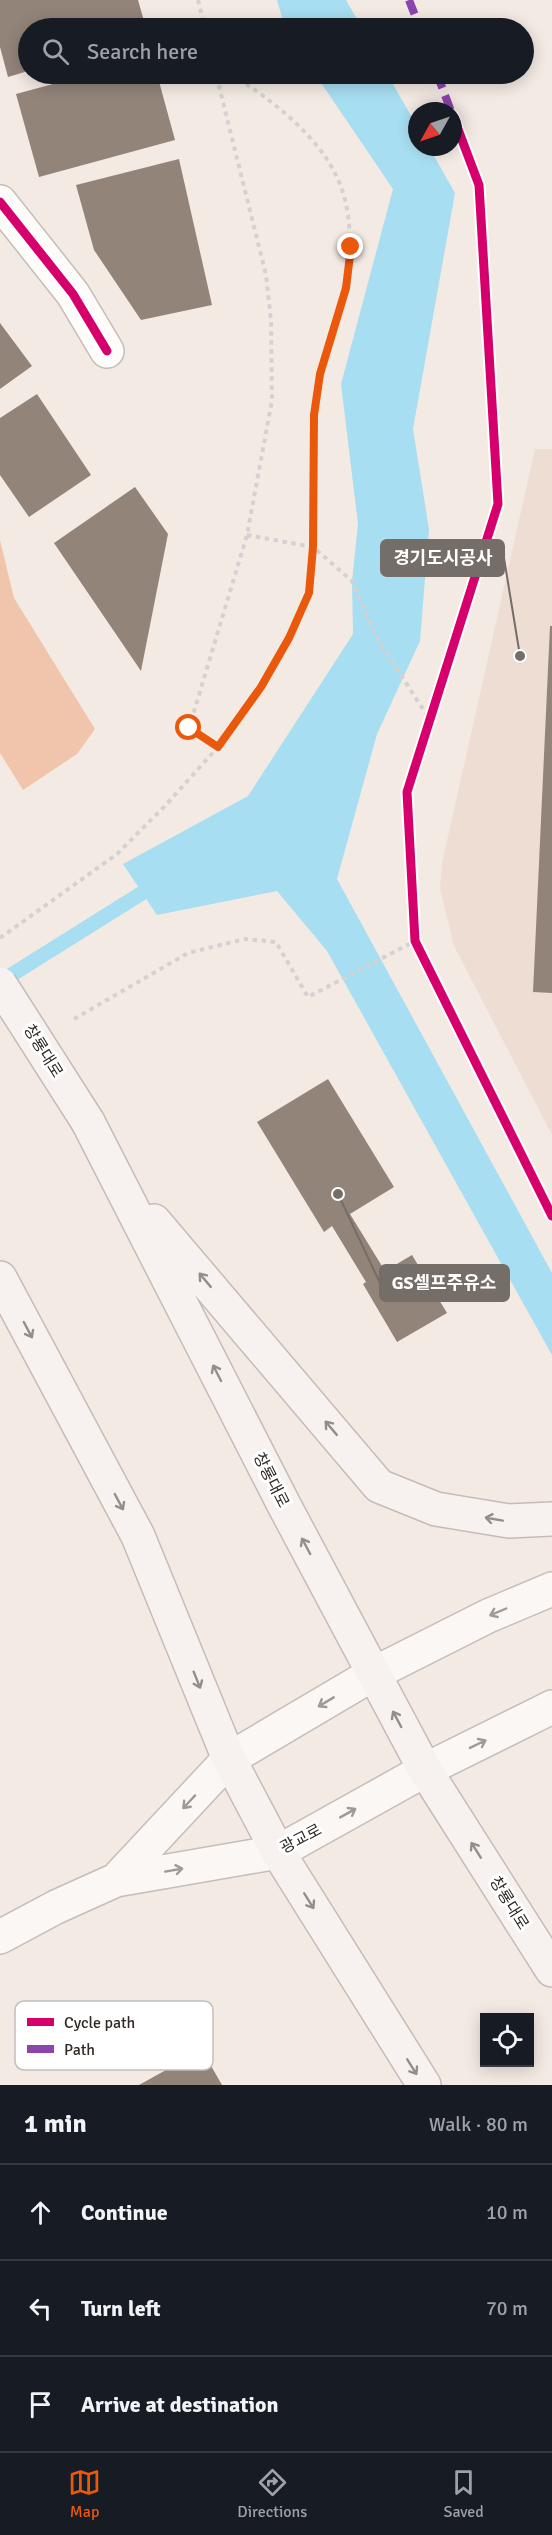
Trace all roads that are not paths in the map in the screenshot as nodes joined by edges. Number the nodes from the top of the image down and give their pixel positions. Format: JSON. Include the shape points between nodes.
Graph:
{"nodes":[{"id":1,"x":0,"y":202,"type":"edge"},
{"id":2,"x":107,"y":351,"type":"dead end"},
{"id":3,"x":0,"y":984,"type":"edge"},
{"id":4,"x":119,"y":1180,"type":"junction"},
{"id":5,"x":0,"y":1278,"type":"edge"},
{"id":6,"x":552,"y":1519,"type":"edge"},
{"id":7,"x":552,"y":1589,"type":"edge"},
{"id":8,"x":373,"y":1674,"type":"junction"},
{"id":9,"x":552,"y":1707,"type":"edge"},
{"id":10,"x":229,"y":1760,"type":"junction"},
{"id":11,"x":425,"y":1770,"type":"junction"},
{"id":12,"x":278,"y":1852,"type":"junction"},
{"id":13,"x":116,"y":1880,"type":"junction"},
{"id":14,"x":0,"y":1937,"type":"edge"},
{"id":15,"x":552,"y":1970,"type":"edge"},
{"id":16,"x":424,"y":2085,"type":"edge"}],
"edges":[{"from":1,"to":2,"type":"street","via":[[73,294]]},
{"from":3,"to":4,"type":"main road","name":"창룡대로","bridge":true,"via":[[88,1122]]},
{"from":6,"to":4,"type":"main road","one_way":true,"via":[[509,1521],[436,1509],[379,1486]]},
{"from":8,"to":4,"type":"main road","name":"창룡대로","one_way":true},
{"from":5,"to":10,"type":"main road","one_way":true,"via":[[138,1536]]},
{"from":7,"to":8,"type":"main road","one_way":true},
{"from":8,"to":10,"type":"main road","one_way":true},
{"from":11,"to":8,"type":"main road","name":"창룡대로","one_way":true},
{"from":11,"to":9,"type":"main road","name":"광교로","one_way":true},
{"from":10,"to":12,"type":"main road"},
{"from":10,"to":13,"type":"main road","one_way":true},
{"from":12,"to":11,"type":"main road","name":"광교로","one_way":true},
{"from":15,"to":11,"type":"main road","name":"창룡대로","one_way":true},
{"from":13,"to":12,"type":"main road","name":"광교로","one_way":true},
{"from":12,"to":16,"type":"main road","one_way":true},
{"from":13,"to":14,"type":"main road","name":"광교로"}]}
